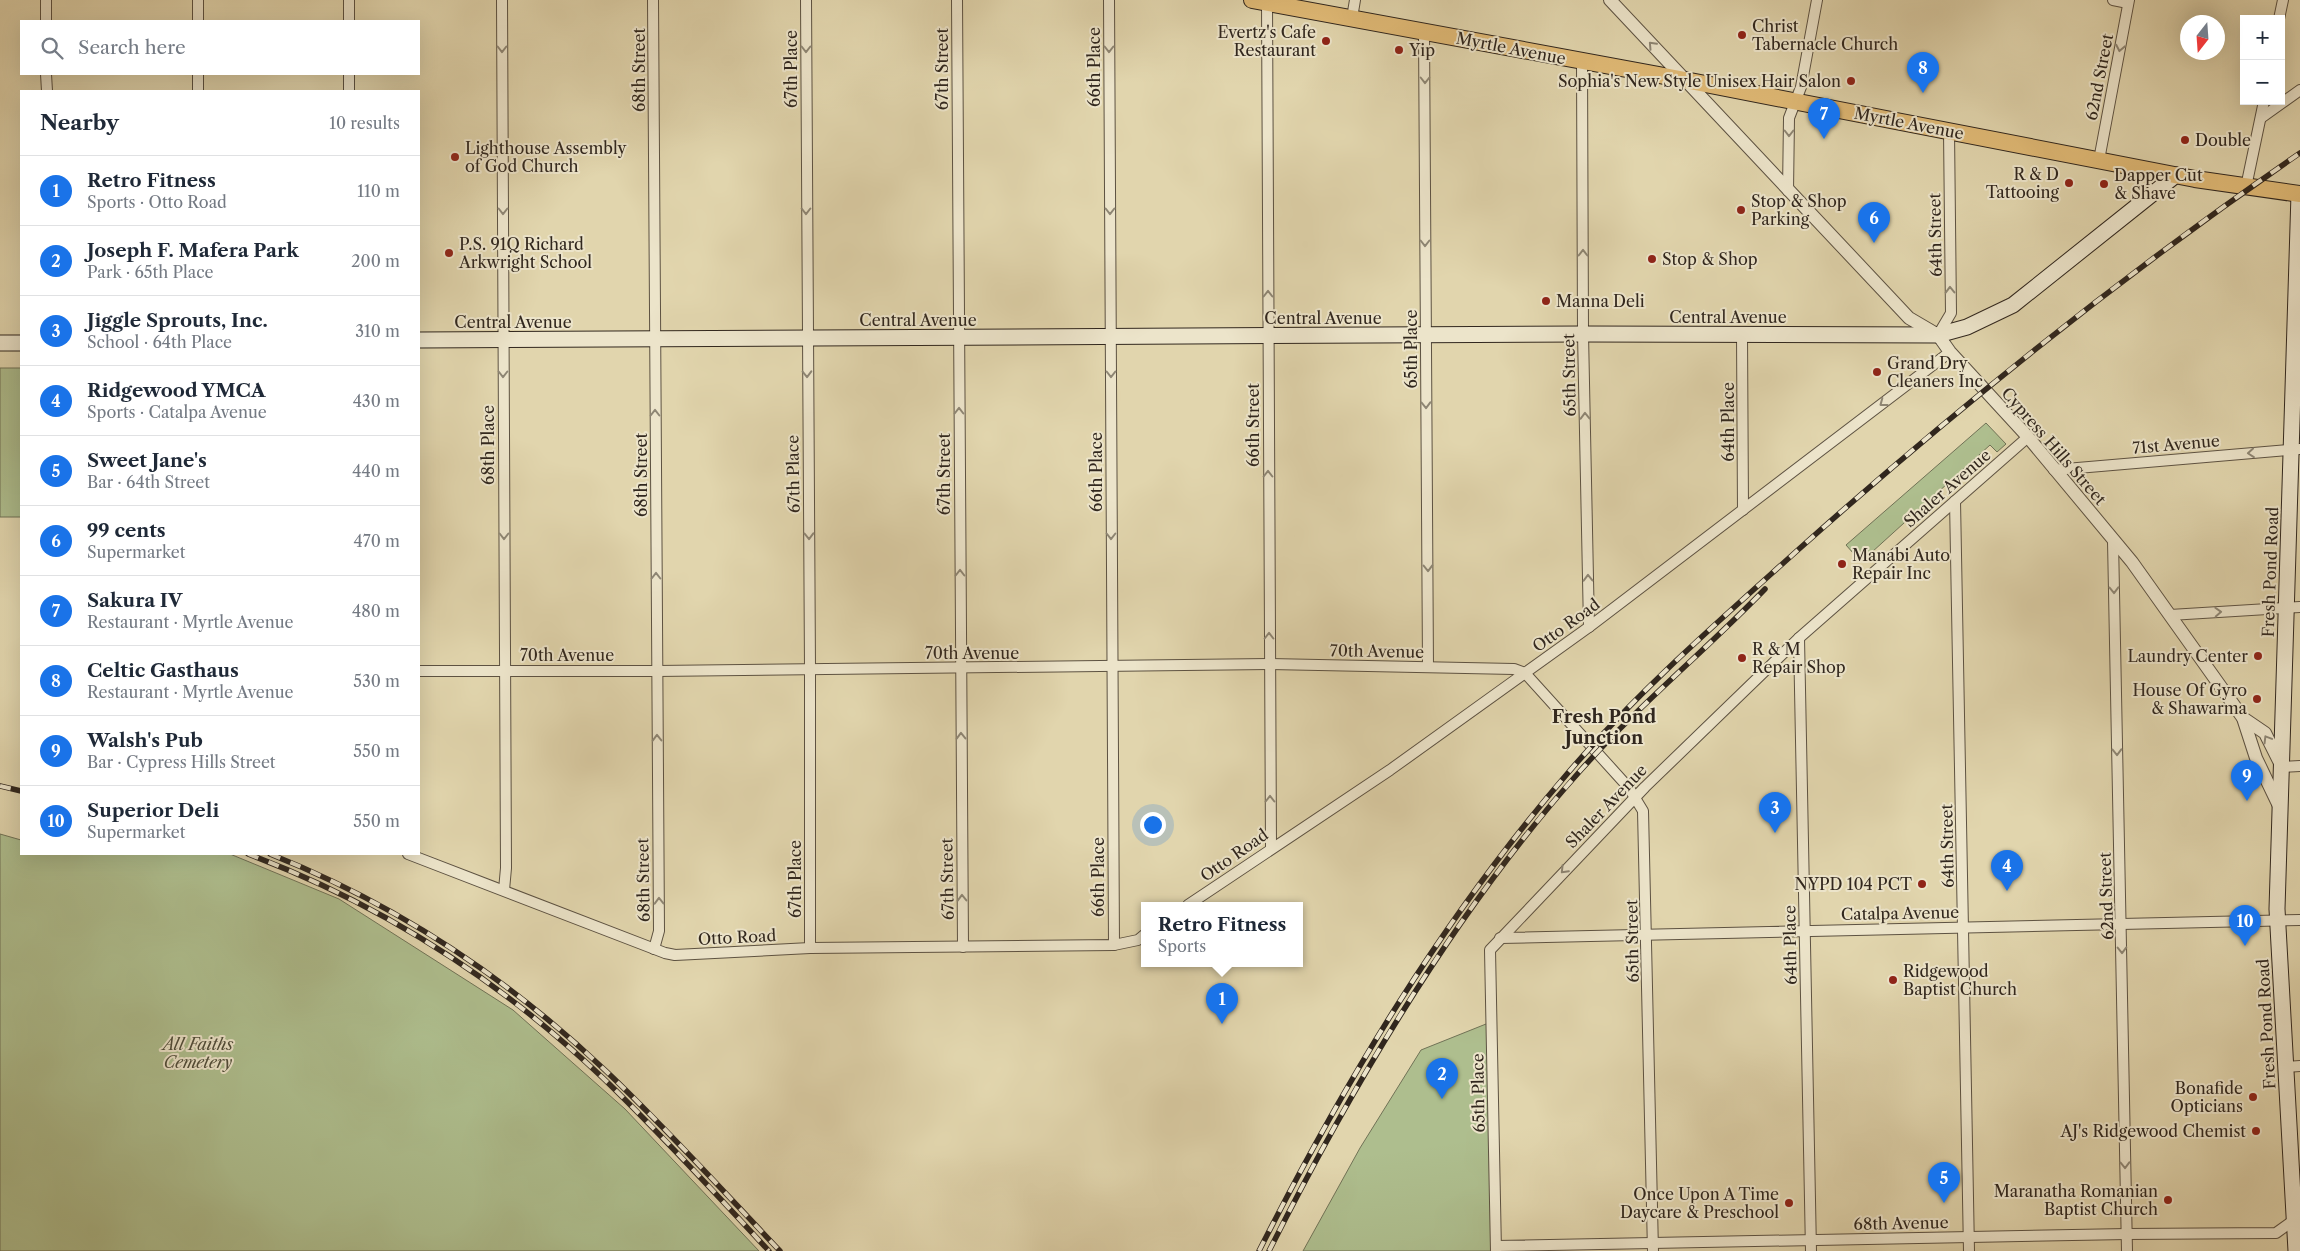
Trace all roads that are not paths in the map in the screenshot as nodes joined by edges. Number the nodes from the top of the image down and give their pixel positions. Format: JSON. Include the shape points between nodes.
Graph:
{"nodes":[{"id":1,"x":46,"y":0,"type":"edge"},
{"id":2,"x":198,"y":0,"type":"edge"},
{"id":3,"x":349,"y":0,"type":"edge"},
{"id":4,"x":502,"y":0,"type":"edge"},
{"id":5,"x":654,"y":0,"type":"edge"},
{"id":6,"x":806,"y":0,"type":"edge"},
{"id":7,"x":957,"y":0,"type":"edge"},
{"id":8,"x":1109,"y":0,"type":"edge"},
{"id":9,"x":1356,"y":0,"type":"edge"},
{"id":10,"x":1610,"y":0,"type":"edge"},
{"id":11,"x":1817,"y":0,"type":"edge"},
{"id":12,"x":2113,"y":0,"type":"edge"},
{"id":13,"x":2283,"y":0,"type":"edge"},
{"id":14,"x":1260,"y":1,"type":"edge"},
{"id":15,"x":2128,"y":1,"type":"edge"},
{"id":16,"x":2280,"y":15,"type":"edge"},
{"id":17,"x":1352,"y":18,"type":"junction"},
{"id":18,"x":46,"y":20,"type":"edge"},
{"id":19,"x":198,"y":20,"type":"edge"},
{"id":20,"x":349,"y":20,"type":"edge"},
{"id":21,"x":1424,"y":32,"type":"junction"},
{"id":22,"x":1582,"y":62,"type":"junction"},
{"id":23,"x":46,"y":75,"type":"edge"},
{"id":24,"x":198,"y":75,"type":"edge"},
{"id":25,"x":349,"y":75,"type":"edge"},
{"id":26,"x":1685,"y":80,"type":"junction"},
{"id":27,"x":47,"y":90,"type":"edge"},
{"id":28,"x":198,"y":90,"type":"edge"},
{"id":29,"x":350,"y":90,"type":"edge"},
{"id":30,"x":2300,"y":90,"type":"edge"},
{"id":31,"x":1795,"y":101,"type":"junction"},
{"id":32,"x":2263,"y":105,"type":"edge"},
{"id":33,"x":2261,"y":118,"type":"junction"},
{"id":34,"x":1948,"y":132,"type":"junction"},
{"id":35,"x":2099,"y":160,"type":"junction"},
{"id":36,"x":2176,"y":175,"type":"junction"},
{"id":37,"x":2246,"y":187,"type":"junction"},
{"id":38,"x":1788,"y":191,"type":"junction"},
{"id":39,"x":2300,"y":194,"type":"edge"},
{"id":40,"x":1583,"y":334,"type":"junction"},
{"id":41,"x":1742,"y":334,"type":"junction"},
{"id":42,"x":1425,"y":335,"type":"junction"},
{"id":43,"x":1938,"y":335,"type":"junction"},
{"id":44,"x":1110,"y":336,"type":"junction"},
{"id":45,"x":1268,"y":336,"type":"junction"},
{"id":46,"x":959,"y":337,"type":"junction"},
{"id":47,"x":807,"y":338,"type":"junction"},
{"id":48,"x":655,"y":339,"type":"junction"},
{"id":49,"x":420,"y":340,"type":"edge"},
{"id":50,"x":503,"y":340,"type":"junction"},
{"id":51,"x":0,"y":343,"type":"edge"},
{"id":52,"x":20,"y":343,"type":"edge"},
{"id":53,"x":1950,"y":352,"type":"junction"},
{"id":54,"x":2028,"y":437,"type":"junction"},
{"id":55,"x":2296,"y":449,"type":"edge"},
{"id":56,"x":2054,"y":470,"type":"junction"},
{"id":57,"x":1955,"y":501,"type":"junction"},
{"id":58,"x":1743,"y":510,"type":"junction"},
{"id":59,"x":2113,"y":541,"type":"junction"},
{"id":60,"x":2293,"y":608,"type":"edge"},
{"id":61,"x":2170,"y":615,"type":"junction"},
{"id":62,"x":1589,"y":627,"type":"junction"},
{"id":63,"x":1799,"y":638,"type":"junction"},
{"id":64,"x":1269,"y":664,"type":"junction"},
{"id":65,"x":1428,"y":666,"type":"junction"},
{"id":66,"x":1112,"y":667,"type":"junction"},
{"id":67,"x":810,"y":668,"type":"junction"},
{"id":68,"x":960,"y":668,"type":"junction"},
{"id":69,"x":506,"y":670,"type":"junction"},
{"id":70,"x":420,"y":671,"type":"edge"},
{"id":71,"x":657,"y":671,"type":"junction"},
{"id":72,"x":1525,"y":674,"type":"junction"},
{"id":73,"x":2243,"y":718,"type":"junction"},
{"id":74,"x":2300,"y":766,"type":"edge"},
{"id":75,"x":2282,"y":767,"type":"junction"},
{"id":76,"x":1635,"y":797,"type":"junction"},
{"id":77,"x":2280,"y":810,"type":"junction"},
{"id":78,"x":1271,"y":848,"type":"junction"},
{"id":79,"x":411,"y":855,"type":"edge"},
{"id":80,"x":504,"y":890,"type":"junction"},
{"id":81,"x":1192,"y":902,"type":"edge"},
{"id":82,"x":2300,"y":920,"type":"edge"},
{"id":83,"x":2278,"y":921,"type":"junction"},
{"id":84,"x":2121,"y":924,"type":"junction"},
{"id":85,"x":1963,"y":927,"type":"junction"},
{"id":86,"x":1805,"y":930,"type":"junction"},
{"id":87,"x":1647,"y":933,"type":"junction"},
{"id":88,"x":1141,"y":938,"type":"edge"},
{"id":89,"x":1500,"y":938,"type":"junction"},
{"id":90,"x":1114,"y":945,"type":"junction"},
{"id":91,"x":962,"y":947,"type":"junction"},
{"id":92,"x":810,"y":948,"type":"junction"},
{"id":93,"x":654,"y":949,"type":"junction"},
{"id":94,"x":2293,"y":1067,"type":"edge"},
{"id":95,"x":2298,"y":1217,"type":"edge"},
{"id":96,"x":2126,"y":1234,"type":"junction"},
{"id":97,"x":1968,"y":1237,"type":"junction"},
{"id":98,"x":1811,"y":1240,"type":"junction"},
{"id":99,"x":1653,"y":1247,"type":"edge"},
{"id":100,"x":1496,"y":1248,"type":"edge"},
{"id":101,"x":1811,"y":1251,"type":"edge"},
{"id":102,"x":1969,"y":1251,"type":"edge"},
{"id":103,"x":2127,"y":1251,"type":"edge"},
{"id":104,"x":2296,"y":1251,"type":"edge"}],
"edges":[{"from":1,"to":18,"type":"street"},
{"from":2,"to":19,"type":"street"},
{"from":3,"to":20,"type":"street"},
{"from":4,"to":50,"type":"street","name":"68th Place","one_way":true},
{"from":5,"to":48,"type":"street","name":"68th Street"},
{"from":6,"to":47,"type":"street","name":"67th Place","one_way":true},
{"from":7,"to":46,"type":"street","name":"67th Street"},
{"from":8,"to":44,"type":"street","name":"66th Place","one_way":true},
{"from":9,"to":17,"type":"street"},
{"from":26,"to":10,"type":"street","name":"Cypress Hills Street","one_way":true},
{"from":11,"to":31,"type":"street","via":[[1801,86]]},
{"from":12,"to":15,"type":"street"},
{"from":13,"to":16,"type":"street"},
{"from":14,"to":17,"type":"main road","name":"Myrtle Avenue"},
{"from":45,"to":14,"type":"street","name":"66th Street","one_way":true},
{"from":15,"to":35,"type":"street","name":"62nd Street","one_way":true},
{"from":17,"to":21,"type":"main road","name":"Myrtle Avenue"},
{"from":21,"to":22,"type":"main road","name":"Myrtle Avenue"},
{"from":21,"to":42,"type":"street","name":"65th Place","one_way":true},
{"from":22,"to":26,"type":"main road","name":"Myrtle Avenue"},
{"from":40,"to":22,"type":"street","name":"65th Street","one_way":true},
{"from":23,"to":27,"type":"street"},
{"from":24,"to":28,"type":"street"},
{"from":25,"to":29,"type":"street"},
{"from":26,"to":31,"type":"main road","name":"Myrtle Avenue"},
{"from":26,"to":38,"type":"street","name":"Cypress Hills Street"},
{"from":30,"to":33,"type":"street"},
{"from":31,"to":34,"type":"main road","name":"Myrtle Avenue"},
{"from":31,"to":38,"type":"street","one_way":true,"via":[[1789,118]]},
{"from":32,"to":33,"type":"street"},
{"from":33,"to":37,"type":"street"},
{"from":34,"to":35,"type":"main road","name":"Myrtle Avenue"},
{"from":43,"to":34,"type":"street","name":"64th Street","one_way":true,"via":[[1951,313]]},
{"from":35,"to":36,"type":"main road","name":"Myrtle Avenue"},
{"from":36,"to":37,"type":"main road","name":"Myrtle Avenue"},
{"from":36,"to":43,"type":"main road","name":"Central Avenue","via":[[2013,305],[1967,327]]},
{"from":37,"to":39,"type":"main road","name":"Myrtle Avenue"},
{"from":38,"to":43,"type":"street","name":"Cypress Hills Street","via":[[1909,318]]},
{"from":39,"to":55,"type":"main road","name":"Fresh Pond Road"},
{"from":40,"to":41,"type":"main road","name":"Central Avenue"},
{"from":40,"to":42,"type":"main road","name":"Central Avenue"},
{"from":62,"to":40,"type":"street","name":"65th Street","one_way":true},
{"from":41,"to":43,"type":"main road","name":"Central Avenue"},
{"from":41,"to":58,"type":"street","name":"64th Place"},
{"from":42,"to":45,"type":"main road","name":"Central Avenue"},
{"from":42,"to":65,"type":"street","name":"65th Place","one_way":true},
{"from":43,"to":53,"type":"street","name":"Cypress Hills Street"},
{"from":44,"to":45,"type":"main road","name":"Central Avenue"},
{"from":44,"to":46,"type":"main road","name":"Central Avenue"},
{"from":44,"to":66,"type":"street","name":"66th Place","one_way":true},
{"from":64,"to":45,"type":"street","name":"66th Street","one_way":true},
{"from":46,"to":47,"type":"main road","name":"Central Avenue"},
{"from":68,"to":46,"type":"street","name":"67th Street","one_way":true},
{"from":47,"to":48,"type":"main road","name":"Central Avenue"},
{"from":47,"to":67,"type":"street","name":"67th Place","one_way":true},
{"from":48,"to":50,"type":"main road","name":"Central Avenue"},
{"from":71,"to":48,"type":"street","name":"68th Street","one_way":true},
{"from":49,"to":50,"type":"main road","name":"Central Avenue"},
{"from":50,"to":69,"type":"street","name":"68th Place","one_way":true},
{"from":51,"to":52,"type":"main road"},
{"from":53,"to":54,"type":"street","name":"Cypress Hills Street"},
{"from":53,"to":58,"type":"street","name":"Otto Road","one_way":true},
{"from":54,"to":56,"type":"street","name":"Cypress Hills Street"},
{"from":54,"to":57,"type":"street","name":"Shaler Avenue"},
{"from":55,"to":56,"type":"street","name":"71st Avenue","one_way":true},
{"from":55,"to":60,"type":"main road","name":"Fresh Pond Road"},
{"from":56,"to":59,"type":"street","name":"Cypress Hills Street"},
{"from":57,"to":63,"type":"street","name":"Shaler Avenue"},
{"from":57,"to":85,"type":"street","name":"64th Street"},
{"from":58,"to":62,"type":"street","name":"Otto Road"},
{"from":59,"to":61,"type":"street","name":"Cypress Hills Street"},
{"from":59,"to":84,"type":"street","name":"62nd Street","one_way":true},
{"from":61,"to":60,"type":"street","one_way":true},
{"from":60,"to":75,"type":"main road","name":"Fresh Pond Road"},
{"from":61,"to":73,"type":"street","name":"Cypress Hills Street"},
{"from":62,"to":72,"type":"street","name":"Otto Road"},
{"from":63,"to":76,"type":"street","name":"Shaler Avenue"},
{"from":63,"to":86,"type":"street","name":"64th Place"},
{"from":64,"to":65,"type":"street","name":"70th Avenue"},
{"from":64,"to":66,"type":"street","name":"70th Avenue"},
{"from":78,"to":64,"type":"street","name":"66th Street","one_way":true},
{"from":65,"to":72,"type":"street","name":"70th Avenue","via":[[1514,669]]},
{"from":66,"to":68,"type":"street","name":"70th Avenue"},
{"from":66,"to":90,"type":"street","name":"66th Place"},
{"from":67,"to":68,"type":"street","name":"70th Avenue"},
{"from":67,"to":71,"type":"street","name":"70th Avenue"},
{"from":67,"to":92,"type":"street","name":"67th Place"},
{"from":91,"to":68,"type":"street","name":"67th Street","one_way":true},
{"from":69,"to":70,"type":"street","name":"70th Avenue"},
{"from":69,"to":71,"type":"street","name":"70th Avenue"},
{"from":69,"to":80,"type":"street","name":"68th Place"},
{"from":93,"to":71,"type":"street","name":"68th Street","one_way":true,"via":[[659,931]]},
{"from":72,"to":76,"type":"street","name":"65th Street"},
{"from":72,"to":78,"type":"street","name":"Otto Road","via":[[1390,770]]},
{"from":75,"to":73,"type":"street","name":"Cypress Hills Street","one_way":true,"via":[[2264,733]]},
{"from":73,"to":77,"type":"street","name":"Cypress Hills Street","via":[[2256,758]]},
{"from":74,"to":75,"type":"street"},
{"from":75,"to":77,"type":"main road","name":"Fresh Pond Road"},
{"from":76,"to":87,"type":"street","name":"65th Street","via":[[1643,811]]},
{"from":76,"to":89,"type":"street","name":"Shaler Avenue","one_way":true},
{"from":77,"to":83,"type":"main road","name":"Fresh Pond Road"},
{"from":78,"to":81,"type":"street","name":"Otto Road"},
{"from":79,"to":80,"type":"street","name":"Otto Road"},
{"from":80,"to":93,"type":"street","name":"Otto Road"},
{"from":82,"to":83,"type":"street","name":"Catalpa Avenue"},
{"from":83,"to":84,"type":"street","name":"Catalpa Avenue"},
{"from":83,"to":94,"type":"main road","name":"Fresh Pond Road"},
{"from":84,"to":85,"type":"street","name":"Catalpa Avenue"},
{"from":84,"to":96,"type":"street","name":"62nd Street","one_way":true},
{"from":85,"to":86,"type":"street","name":"Catalpa Avenue"},
{"from":85,"to":97,"type":"street","name":"64th Street"},
{"from":86,"to":87,"type":"street","name":"Catalpa Avenue"},
{"from":86,"to":98,"type":"street","name":"64th Place"},
{"from":87,"to":89,"type":"street","name":"Catalpa Avenue"},
{"from":87,"to":99,"type":"street","name":"65th Street"},
{"from":88,"to":90,"type":"street","name":"Otto Road"},
{"from":89,"to":100,"type":"street","name":"65th Place","via":[[1490,950]]},
{"from":90,"to":91,"type":"street","name":"Otto Road"},
{"from":91,"to":92,"type":"street","name":"Otto Road"},
{"from":92,"to":93,"type":"street","name":"Otto Road","via":[[675,955]]},
{"from":94,"to":95,"type":"main road","name":"Fresh Pond Road"},
{"from":95,"to":96,"type":"street","name":"68th Avenue","via":[[2276,1233]]},
{"from":95,"to":104,"type":"main road","name":"Fresh Pond Road"},
{"from":96,"to":97,"type":"street","name":"68th Avenue"},
{"from":96,"to":103,"type":"street","name":"62nd Street"},
{"from":97,"to":98,"type":"street","name":"68th Avenue"},
{"from":97,"to":102,"type":"street","name":"64th Street"},
{"from":98,"to":99,"type":"street","name":"68th Avenue"},
{"from":98,"to":101,"type":"street","name":"64th Place"},
{"from":99,"to":100,"type":"street","name":"68th Avenue"}]}
